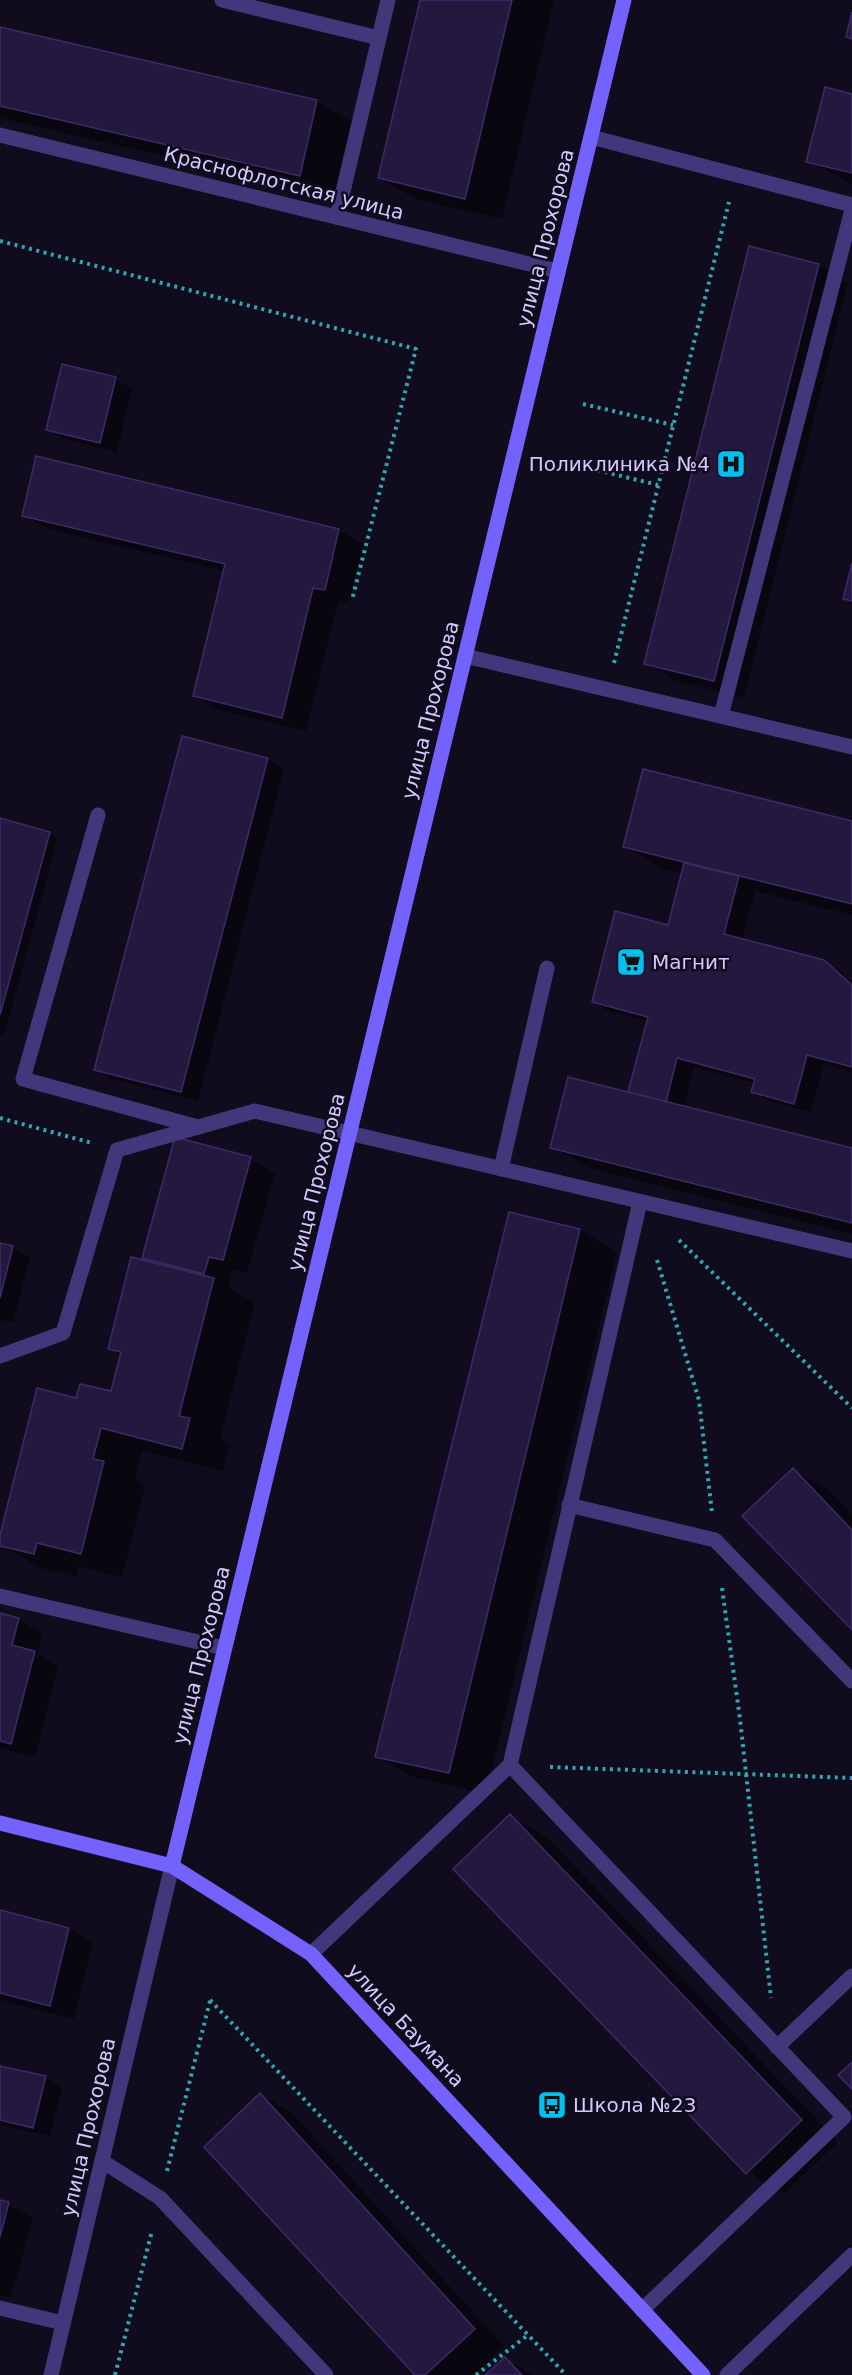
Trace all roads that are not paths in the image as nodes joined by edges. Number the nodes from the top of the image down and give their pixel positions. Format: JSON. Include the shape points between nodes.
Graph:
{"nodes":[{"id":1,"x":222,"y":0,"type":"edge"},
{"id":2,"x":388,"y":0,"type":"edge"},
{"id":3,"x":624,"y":0,"type":"edge"},
{"id":4,"x":379,"y":38,"type":"junction"},
{"id":5,"x":0,"y":135,"type":"edge"},
{"id":6,"x":591,"y":137,"type":"junction"},
{"id":7,"x":852,"y":205,"type":"edge"},
{"id":8,"x":852,"y":210,"type":"edge"},
{"id":9,"x":337,"y":217,"type":"junction"},
{"id":10,"x":558,"y":271,"type":"junction"},
{"id":11,"x":465,"y":656,"type":"junction"},
{"id":12,"x":721,"y":716,"type":"junction"},
{"id":13,"x":852,"y":747,"type":"edge"},
{"id":14,"x":98,"y":815,"type":"dead end"},
{"id":15,"x":547,"y":968,"type":"dead end"},
{"id":16,"x":198,"y":1127,"type":"junction"},
{"id":17,"x":349,"y":1133,"type":"junction"},
{"id":18,"x":501,"y":1169,"type":"junction"},
{"id":19,"x":640,"y":1202,"type":"junction"},
{"id":20,"x":852,"y":1251,"type":"edge"},
{"id":21,"x":0,"y":1356,"type":"edge"},
{"id":22,"x":570,"y":1505,"type":"junction"},
{"id":23,"x":0,"y":1596,"type":"edge"},
{"id":24,"x":224,"y":1648,"type":"junction"},
{"id":25,"x":852,"y":1681,"type":"edge"},
{"id":26,"x":510,"y":1765,"type":"junction"},
{"id":27,"x":0,"y":1823,"type":"edge"},
{"id":28,"x":172,"y":1866,"type":"junction"},
{"id":29,"x":311,"y":1954,"type":"junction"},
{"id":30,"x":852,"y":1976,"type":"edge"},
{"id":31,"x":777,"y":2047,"type":"junction"},
{"id":32,"x":102,"y":2161,"type":"junction"},
{"id":33,"x":852,"y":2255,"type":"edge"},
{"id":34,"x":0,"y":2308,"type":"edge"},
{"id":35,"x":642,"y":2310,"type":"junction"},
{"id":36,"x":63,"y":2323,"type":"junction"},
{"id":37,"x":51,"y":2375,"type":"edge"},
{"id":38,"x":326,"y":2375,"type":"edge"},
{"id":39,"x":703,"y":2375,"type":"edge"},
{"id":40,"x":727,"y":2375,"type":"edge"}],
"edges":[{"from":1,"to":4,"type":"street"},
{"from":2,"to":4,"type":"street"},
{"from":3,"to":6,"type":"street","name":"улица Прохорова"},
{"from":4,"to":9,"type":"street"},
{"from":5,"to":9,"type":"street","name":"Краснофлотская улица"},
{"from":6,"to":7,"type":"street"},
{"from":6,"to":10,"type":"street","name":"улица Прохорова"},
{"from":8,"to":12,"type":"street"},
{"from":9,"to":10,"type":"street","name":"Краснофлотская улица"},
{"from":10,"to":11,"type":"street","name":"улица Прохорова"},
{"from":11,"to":12,"type":"street"},
{"from":11,"to":17,"type":"street","name":"улица Прохорова"},
{"from":12,"to":13,"type":"street"},
{"from":14,"to":16,"type":"street","via":[[23,1079]]},
{"from":15,"to":18,"type":"street"},
{"from":16,"to":17,"type":"street","via":[[255,1111]]},
{"from":16,"to":21,"type":"street","via":[[117,1150],[63,1333]]},
{"from":17,"to":18,"type":"street"},
{"from":17,"to":24,"type":"street","name":"улица Прохорова"},
{"from":18,"to":19,"type":"street"},
{"from":19,"to":20,"type":"street"},
{"from":19,"to":22,"type":"street"},
{"from":22,"to":25,"type":"street","via":[[715,1540]]},
{"from":22,"to":26,"type":"street"},
{"from":23,"to":24,"type":"street"},
{"from":24,"to":28,"type":"street","name":"улица Прохорова"},
{"from":26,"to":29,"type":"street"},
{"from":26,"to":31,"type":"street"},
{"from":27,"to":28,"type":"street","name":"улица Баумана"},
{"from":28,"to":29,"type":"street","name":"улица Баумана"},
{"from":28,"to":32,"type":"street","name":"улица Прохорова"},
{"from":29,"to":35,"type":"street","name":"улица Баумана"},
{"from":30,"to":31,"type":"street"},
{"from":31,"to":35,"type":"street","via":[[844,2117]]},
{"from":32,"to":36,"type":"street","name":"улица Прохорова"},
{"from":32,"to":38,"type":"street","via":[[160,2198]]},
{"from":33,"to":40,"type":"street"},
{"from":34,"to":36,"type":"street"},
{"from":35,"to":39,"type":"street","name":"улица Баумана"},
{"from":36,"to":37,"type":"street","name":"улица Прохорова"}]}
